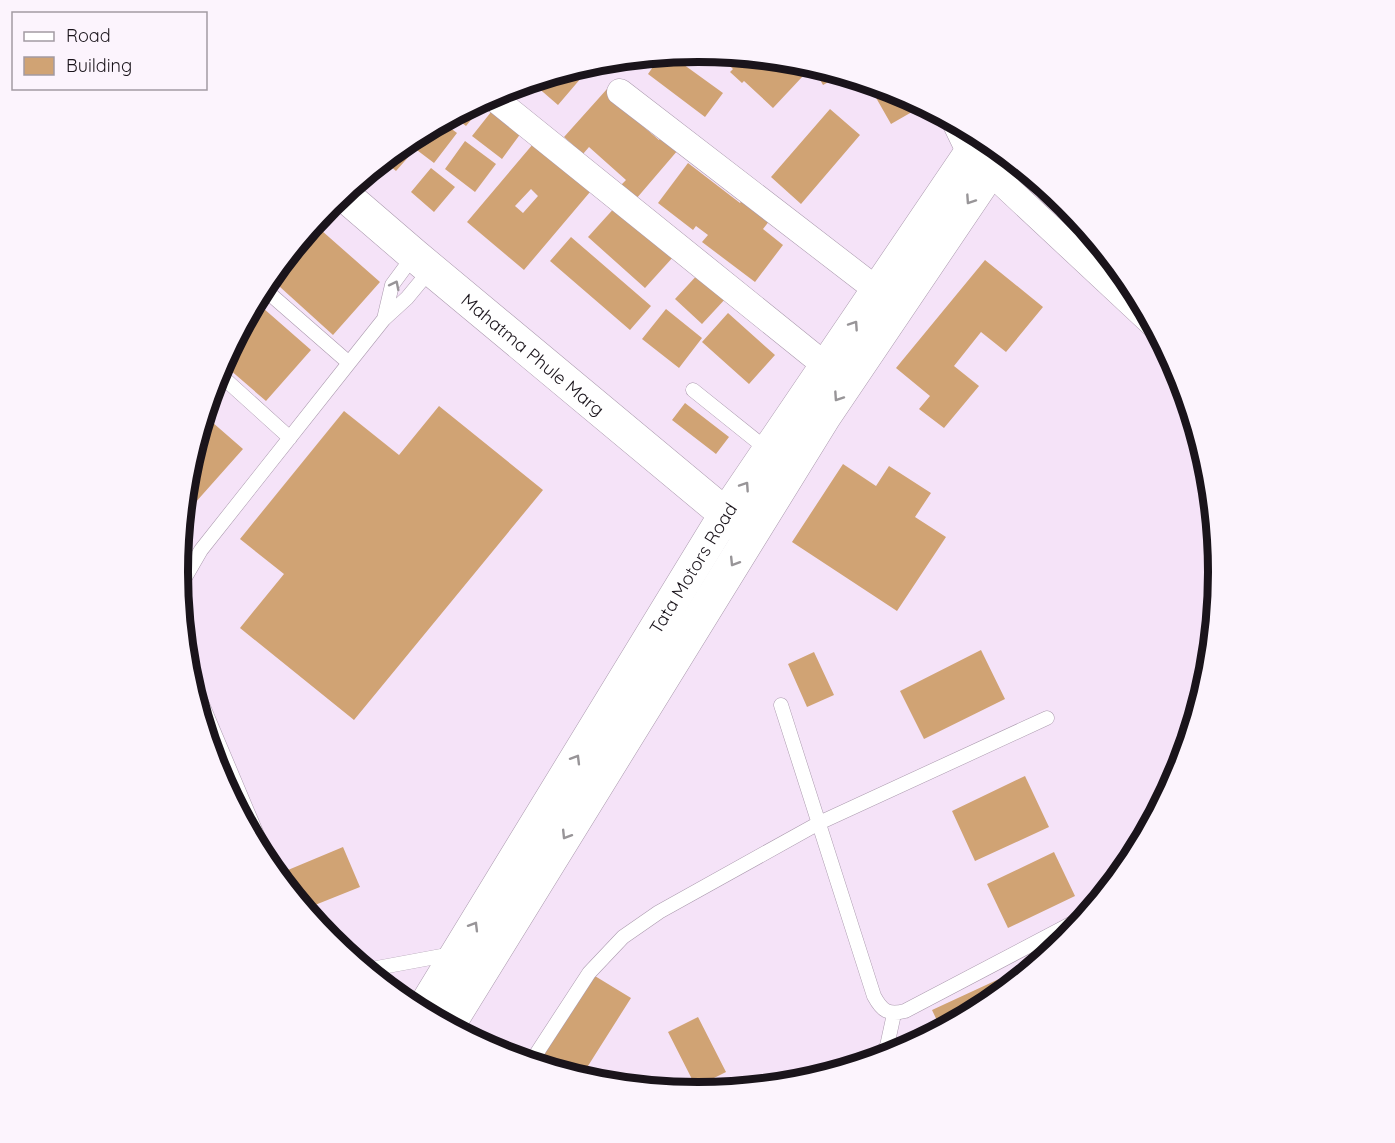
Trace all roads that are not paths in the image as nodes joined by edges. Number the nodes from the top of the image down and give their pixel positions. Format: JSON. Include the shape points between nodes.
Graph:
{"nodes":[{"id":1,"x":620,"y":92,"type":"dead end"},
{"id":2,"x":498,"y":102,"type":"edge"},
{"id":3,"x":986,"y":153,"type":"edge"},
{"id":4,"x":349,"y":199,"type":"edge"},
{"id":5,"x":423,"y":262,"type":"junction"},
{"id":6,"x":877,"y":290,"type":"junction"},
{"id":7,"x":270,"y":294,"type":"edge"},
{"id":8,"x":1128,"y":299,"type":"edge"},
{"id":9,"x":384,"y":319,"type":"junction"},
{"id":10,"x":349,"y":363,"type":"junction"},
{"id":11,"x":826,"y":366,"type":"junction"},
{"id":12,"x":225,"y":379,"type":"edge"},
{"id":13,"x":693,"y":390,"type":"dead end"},
{"id":14,"x":290,"y":438,"type":"junction"},
{"id":15,"x":769,"y":451,"type":"junction"},
{"id":16,"x":725,"y":515,"type":"junction"},
{"id":17,"x":751,"y":536,"type":"junction"},
{"id":18,"x":188,"y":572,"type":"edge"},
{"id":19,"x":781,"y":705,"type":"dead end"},
{"id":20,"x":1047,"y":718,"type":"dead end"},
{"id":21,"x":215,"y":734,"type":"edge"},
{"id":22,"x":245,"y":806,"type":"edge"},
{"id":23,"x":819,"y":824,"type":"junction"},
{"id":24,"x":1061,"y":929,"type":"edge"},
{"id":25,"x":457,"y":953,"type":"junction"},
{"id":26,"x":377,"y":968,"type":"edge"},
{"id":27,"x":426,"y":1004,"type":"edge"},
{"id":28,"x":894,"y":1014,"type":"junction"},
{"id":29,"x":453,"y":1019,"type":"edge"},
{"id":30,"x":886,"y":1045,"type":"edge"},
{"id":31,"x":536,"y":1055,"type":"edge"}],
"edges":[{"from":1,"to":6,"type":"street"},
{"from":2,"to":11,"type":"street"},
{"from":3,"to":6,"type":"main road","name":"Tata Motors Road"},
{"from":3,"to":8,"type":"street"},
{"from":3,"to":17,"type":"main road","one_way":true},
{"from":4,"to":5,"type":"main road","name":"Mahatma Phule Marg"},
{"from":5,"to":9,"type":"lane","via":[[407,298]]},
{"from":9,"to":5,"type":"lane","one_way":true,"via":[[392,285]]},
{"from":5,"to":16,"type":"main road","name":"Mahatma Phule Marg"},
{"from":11,"to":6,"type":"main road","name":"Tata Motors Road","one_way":true},
{"from":7,"to":10,"type":"lane"},
{"from":9,"to":10,"type":"lane"},
{"from":10,"to":14,"type":"lane"},
{"from":11,"to":15,"type":"main road","name":"Tata Motors Road"},
{"from":12,"to":14,"type":"lane"},
{"from":13,"to":15,"type":"lane"},
{"from":14,"to":18,"type":"lane","via":[[201,550]]},
{"from":16,"to":15,"type":"main road","name":"Tata Motors Road","one_way":true},
{"from":16,"to":17,"type":"main road","name":"Mahatma Phule Marg"},
{"from":25,"to":16,"type":"main road","name":"Tata Motors Road","one_way":true},
{"from":17,"to":29,"type":"main road","one_way":true},
{"from":19,"to":23,"type":"lane"},
{"from":20,"to":23,"type":"lane"},
{"from":21,"to":22,"type":"lane"},
{"from":23,"to":28,"type":"lane","via":[[874,996],[878,1005]]},
{"from":23,"to":31,"type":"lane","via":[[659,912],[623,937],[589,973]]},
{"from":24,"to":28,"type":"lane"},
{"from":25,"to":26,"type":"lane"},
{"from":25,"to":27,"type":"main road","name":"Tata Motors Road"},
{"from":28,"to":30,"type":"lane"}]}
